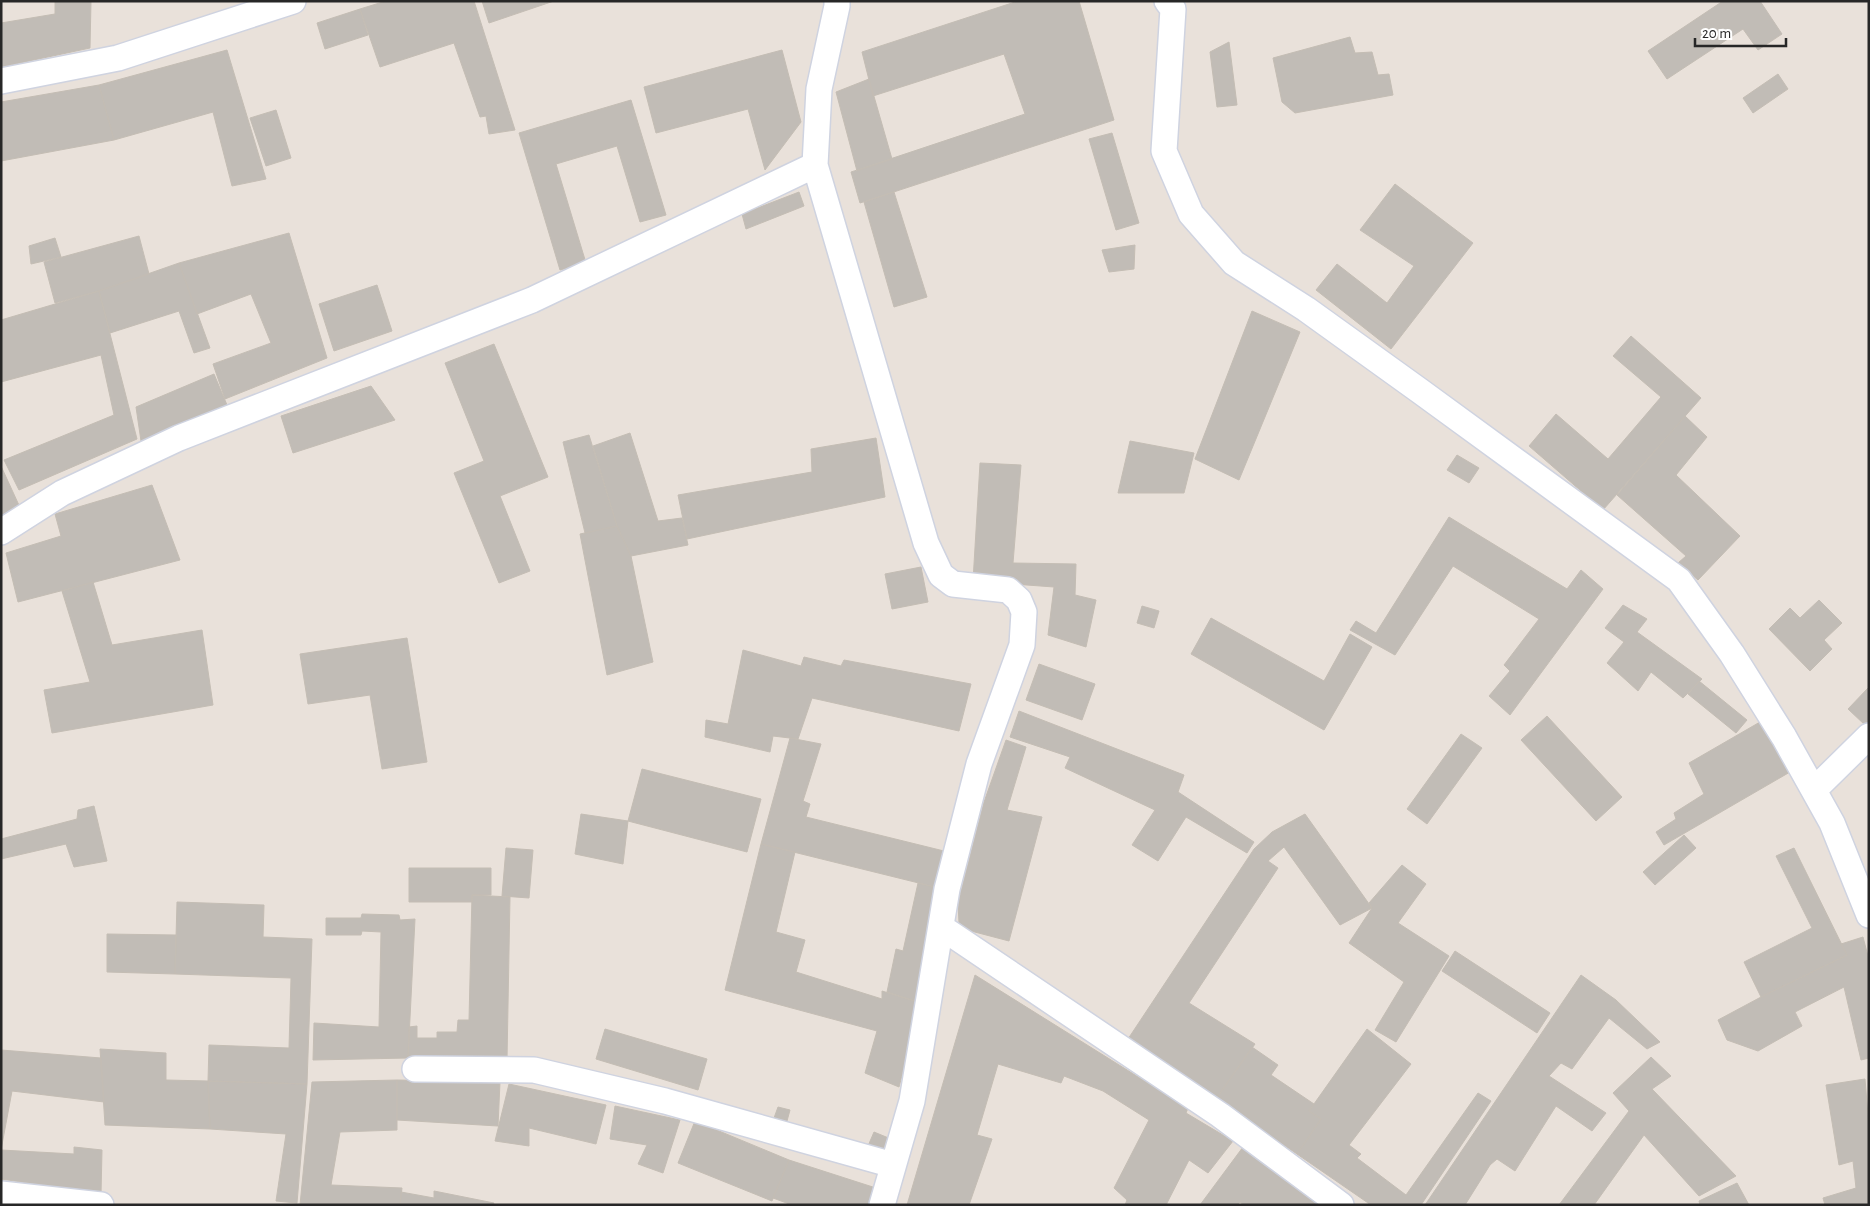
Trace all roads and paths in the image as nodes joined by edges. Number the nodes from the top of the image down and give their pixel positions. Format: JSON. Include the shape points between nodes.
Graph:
{"nodes":[{"id":1,"x":293,"y":1,"type":"edge"},
{"id":2,"x":843,"y":3,"type":"edge"},
{"id":3,"x":1175,"y":4,"type":"edge"},
{"id":4,"x":1,"y":81,"type":"edge"},
{"id":5,"x":815,"y":165,"type":"junction"},
{"id":6,"x":1,"y":532,"type":"edge"},
{"id":7,"x":1869,"y":736,"type":"edge"},
{"id":8,"x":1814,"y":790,"type":"junction"},
{"id":9,"x":1869,"y":915,"type":"edge"},
{"id":10,"x":941,"y":927,"type":"junction"},
{"id":11,"x":415,"y":1069,"type":"dead end"},
{"id":12,"x":893,"y":1165,"type":"junction"},
{"id":13,"x":1,"y":1194,"type":"edge"},
{"id":14,"x":101,"y":1205,"type":"edge"},
{"id":15,"x":882,"y":1205,"type":"edge"},
{"id":16,"x":1341,"y":1205,"type":"edge"}],
"edges":[{"from":1,"to":4,"type":"street","via":[[118,58]]},
{"from":2,"to":5,"type":"street","via":[[819,89]]},
{"from":3,"to":8,"type":"street","via":[[1164,150],[1191,214],[1234,263],[1306,309],[1679,580],[1732,654]]},
{"from":5,"to":6,"type":"street","via":[[532,300],[179,438],[62,493]]},
{"from":5,"to":10,"type":"street","via":[[933,559],[941,575],[953,584],[1008,590],[1019,600],[1024,612],[1022,645],[979,764],[947,889]]},
{"from":7,"to":8,"type":"street"},
{"from":8,"to":9,"type":"street","via":[[1832,823]]},
{"from":10,"to":12,"type":"street","via":[[912,1101]]},
{"from":10,"to":16,"type":"street","via":[[1220,1114]]},
{"from":11,"to":12,"type":"street","via":[[534,1070],[665,1101]]},
{"from":12,"to":15,"type":"street"},
{"from":13,"to":14,"type":"street"}]}
